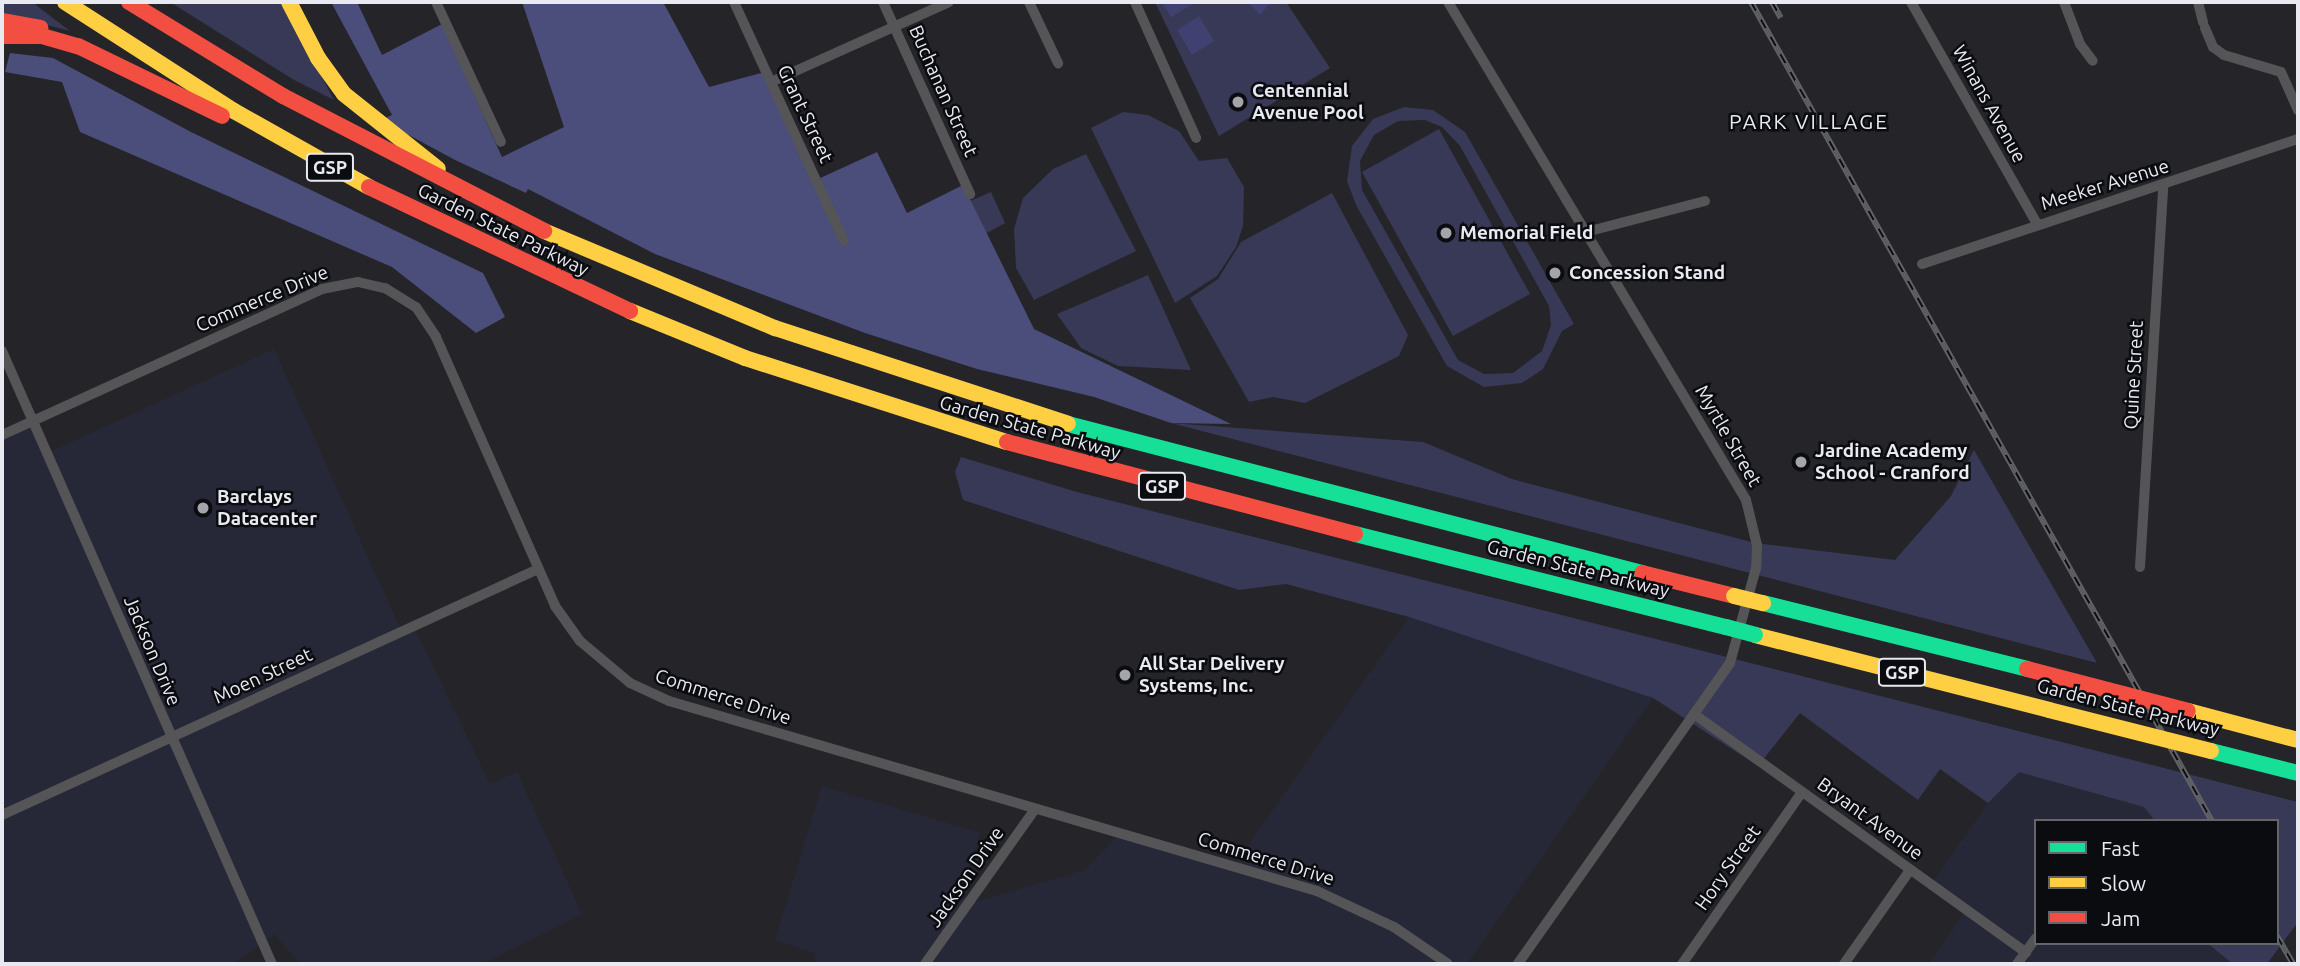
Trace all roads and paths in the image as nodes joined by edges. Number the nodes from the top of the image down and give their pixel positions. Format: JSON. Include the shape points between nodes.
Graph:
{"nodes":[{"id":1,"x":65,"y":2,"type":"edge"},
{"id":2,"x":129,"y":2,"type":"edge"},
{"id":3,"x":289,"y":2,"type":"edge"},
{"id":4,"x":436,"y":2,"type":"edge"},
{"id":5,"x":734,"y":2,"type":"edge"},
{"id":6,"x":883,"y":2,"type":"edge"},
{"id":7,"x":949,"y":2,"type":"edge"},
{"id":8,"x":1029,"y":2,"type":"edge"},
{"id":9,"x":1135,"y":2,"type":"edge"},
{"id":10,"x":1448,"y":2,"type":"edge"},
{"id":11,"x":1911,"y":2,"type":"edge"},
{"id":12,"x":2064,"y":2,"type":"edge"},
{"id":13,"x":2198,"y":2,"type":"edge"},
{"id":14,"x":2,"y":21,"type":"edge"},
{"id":15,"x":895,"y":27,"type":"junction"},
{"id":16,"x":2,"y":36,"type":"edge"},
{"id":17,"x":94,"y":52,"type":"junction"},
{"id":18,"x":2093,"y":61,"type":"dead end"},
{"id":19,"x":1058,"y":63,"type":"dead end"},
{"id":20,"x":771,"y":82,"type":"junction"},
{"id":21,"x":2298,"y":110,"type":"edge"},
{"id":22,"x":1196,"y":138,"type":"dead end"},
{"id":23,"x":2298,"y":139,"type":"edge"},
{"id":24,"x":501,"y":142,"type":"dead end"},
{"id":25,"x":2163,"y":186,"type":"junction"},
{"id":26,"x":381,"y":194,"type":"junction"},
{"id":27,"x":970,"y":194,"type":"dead end"},
{"id":28,"x":1705,"y":201,"type":"dead end"},
{"id":29,"x":2037,"y":224,"type":"junction"},
{"id":30,"x":543,"y":231,"type":"junction"},
{"id":31,"x":1586,"y":232,"type":"junction"},
{"id":32,"x":844,"y":241,"type":"dead end"},
{"id":33,"x":1922,"y":264,"type":"dead end"},
{"id":34,"x":2,"y":351,"type":"edge"},
{"id":35,"x":33,"y":421,"type":"junction"},
{"id":36,"x":2,"y":435,"type":"edge"},
{"id":37,"x":2140,"y":567,"type":"dead end"},
{"id":38,"x":538,"y":569,"type":"junction"},
{"id":39,"x":1694,"y":714,"type":"junction"},
{"id":40,"x":171,"y":737,"type":"junction"},
{"id":41,"x":2298,"y":740,"type":"edge"},
{"id":42,"x":2298,"y":773,"type":"edge"},
{"id":43,"x":1802,"y":792,"type":"junction"},
{"id":44,"x":1035,"y":810,"type":"junction"},
{"id":45,"x":2,"y":815,"type":"edge"},
{"id":46,"x":1910,"y":870,"type":"junction"},
{"id":47,"x":2034,"y":941,"type":"edge"},
{"id":48,"x":2026,"y":953,"type":"junction"},
{"id":49,"x":272,"y":964,"type":"edge"},
{"id":50,"x":925,"y":964,"type":"edge"},
{"id":51,"x":1448,"y":964,"type":"edge"},
{"id":52,"x":1518,"y":964,"type":"edge"},
{"id":53,"x":1682,"y":964,"type":"edge"},
{"id":54,"x":1844,"y":964,"type":"edge"},
{"id":55,"x":2017,"y":964,"type":"edge"}],
"edges":[{"from":1,"to":26,"type":"highway","name":"Garden State Parkway","number":"GSP","via":[[234,111]]},
{"from":2,"to":30,"type":"highway","name":"Garden State Parkway","number":"GSP","via":[[320,117]]},
{"from":3,"to":30,"type":"highway","via":[[325,69],[364,114],[435,167]]},
{"from":4,"to":24,"type":"street"},
{"from":5,"to":20,"type":"street","name":"Grant Street"},
{"from":6,"to":15,"type":"street","name":"Buchanan Street"},
{"from":7,"to":15,"type":"street"},
{"from":8,"to":19,"type":"street"},
{"from":9,"to":22,"type":"street"},
{"from":10,"to":31,"type":"street","name":"Myrtle Street"},
{"from":11,"to":29,"type":"street","name":"Winans Avenue"},
{"from":12,"to":18,"type":"street","via":[[2080,44]]},
{"from":13,"to":21,"type":"street","via":[[2213,47],[2224,55],[2281,72]]},
{"from":14,"to":17,"type":"highway","via":[[44,29]]},
{"from":15,"to":20,"type":"street"},
{"from":15,"to":27,"type":"street","name":"Buchanan Street"},
{"from":16,"to":17,"type":"highway","via":[[54,38]]},
{"from":17,"to":26,"type":"highway"},
{"from":20,"to":32,"type":"street","name":"Grant Street"},
{"from":23,"to":25,"type":"street","name":"Meeker Avenue"},
{"from":25,"to":29,"type":"street","name":"Meeker Avenue"},
{"from":25,"to":37,"type":"street","name":"Quine Street"},
{"from":26,"to":42,"type":"highway","name":"Garden State Parkway","number":"GSP","bridge":true,"via":[[590,295],[745,358],[905,413],[1146,482]]},
{"from":28,"to":31,"type":"street"},
{"from":29,"to":33,"type":"street","name":"Meeker Avenue"},
{"from":30,"to":41,"type":"highway","name":"Garden State Parkway","number":"GSP","bridge":true,"via":[[775,328],[1012,408],[1173,454]]},
{"from":31,"to":39,"type":"street","name":"Myrtle Street","via":[[1746,500],[1755,530],[1756,568],[1734,655]]},
{"from":34,"to":35,"type":"street","name":"Jackson Drive"},
{"from":35,"to":36,"type":"street","name":"Commerce Drive"},
{"from":35,"to":38,"type":"street","name":"Commerce Drive","via":[[322,289],[340,284],[376,285],[409,301],[428,321]]},
{"from":35,"to":40,"type":"street","name":"Jackson Drive"},
{"from":38,"to":40,"type":"street","name":"Moen Street"},
{"from":38,"to":44,"type":"street","name":"Commerce Drive","via":[[555,606],[580,641],[612,671],[649,693]]},
{"from":39,"to":43,"type":"street","name":"Bryant Avenue"},
{"from":39,"to":52,"type":"street","name":"Myrtle Street"},
{"from":40,"to":45,"type":"street","name":"Moen Street"},
{"from":40,"to":49,"type":"street","name":"Jackson Drive"},
{"from":43,"to":46,"type":"street","name":"Bryant Avenue"},
{"from":43,"to":53,"type":"street","name":"Hory Street"},
{"from":44,"to":50,"type":"street","name":"Jackson Drive"},
{"from":44,"to":51,"type":"street","name":"Commerce Drive","via":[[1319,892],[1394,927]]},
{"from":46,"to":48,"type":"street","name":"Bryant Avenue"},
{"from":46,"to":54,"type":"street"},
{"from":47,"to":48,"type":"street"},
{"from":48,"to":55,"type":"street"}]}
